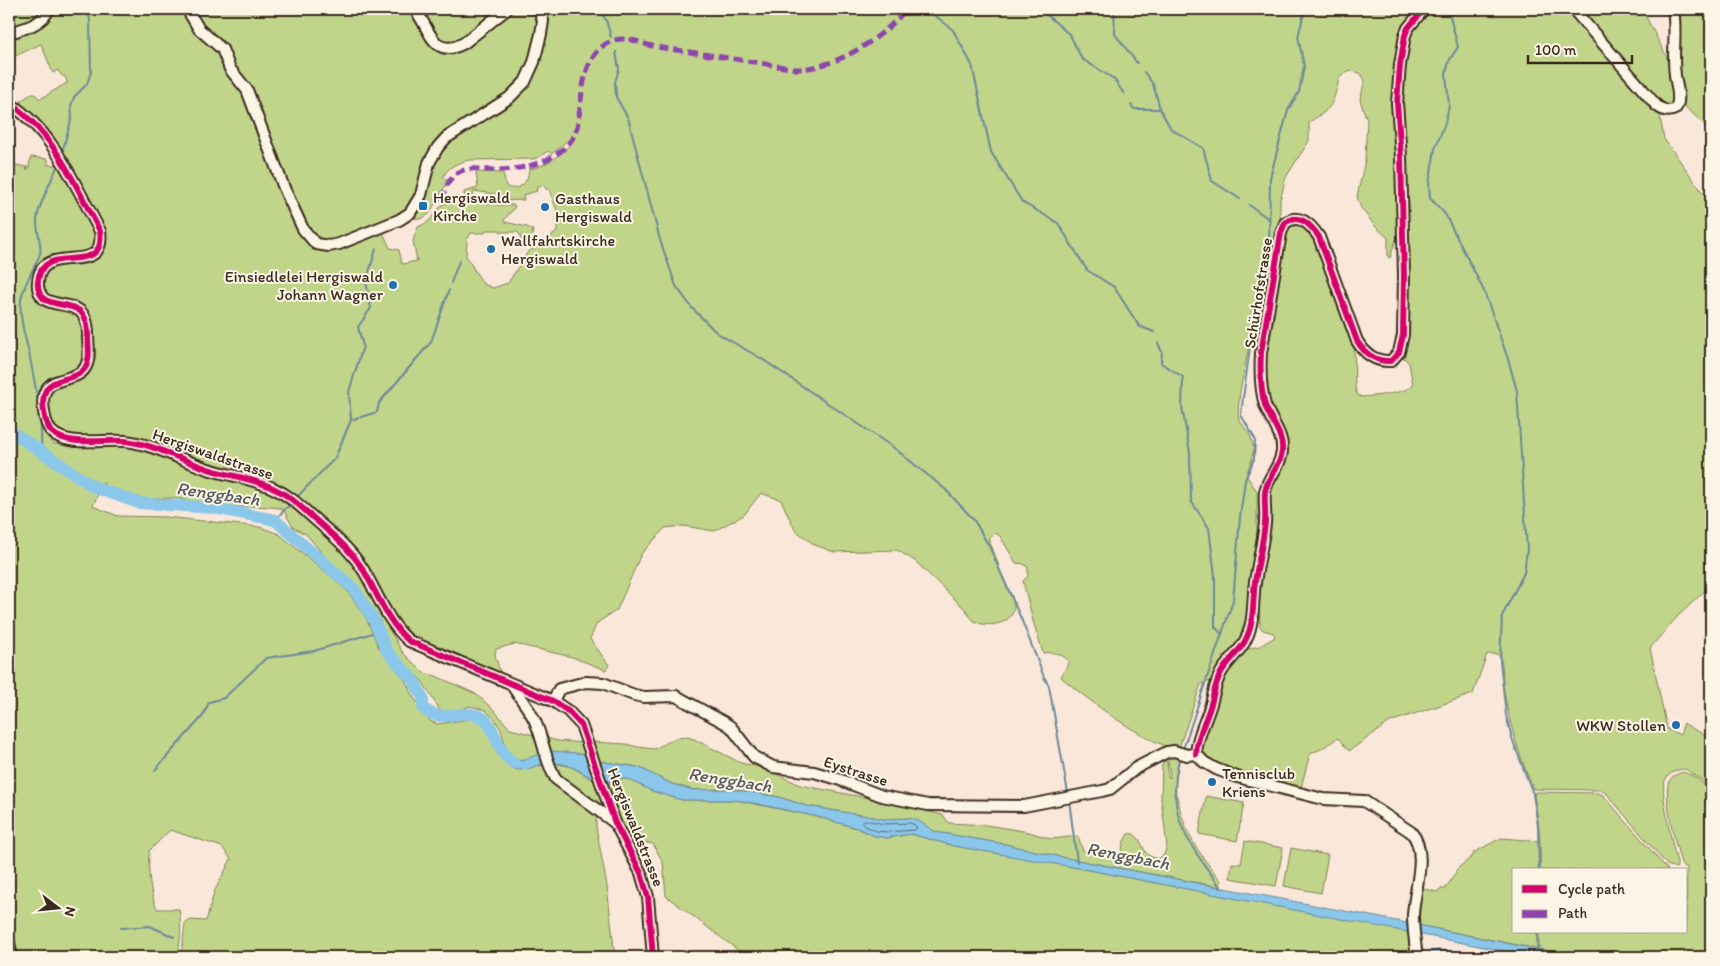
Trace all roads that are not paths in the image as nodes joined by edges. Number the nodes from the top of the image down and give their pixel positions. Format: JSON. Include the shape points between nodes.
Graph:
{"nodes":[{"id":1,"x":49,"y":9,"type":"edge"},
{"id":2,"x":187,"y":9,"type":"edge"},
{"id":3,"x":414,"y":9,"type":"edge"},
{"id":4,"x":507,"y":9,"type":"edge"},
{"id":5,"x":538,"y":9,"type":"edge"},
{"id":6,"x":1424,"y":9,"type":"edge"},
{"id":7,"x":1573,"y":9,"type":"edge"},
{"id":8,"x":1673,"y":9,"type":"edge"},
{"id":9,"x":9,"y":33,"type":"edge"},
{"id":10,"x":9,"y":103,"type":"edge"},
{"id":11,"x":512,"y":685,"type":"junction"},
{"id":12,"x":552,"y":702,"type":"junction"},
{"id":13,"x":1192,"y":754,"type":"junction"},
{"id":14,"x":615,"y":823,"type":"junction"},
{"id":15,"x":9,"y":943,"type":"edge"},
{"id":16,"x":12,"y":957,"type":"edge"},
{"id":17,"x":653,"y":957,"type":"edge"},
{"id":18,"x":1417,"y":957,"type":"edge"}],
"edges":[{"from":1,"to":9,"type":"street","via":[[42,20]]},
{"from":2,"to":5,"type":"street","via":[[199,29],[222,49],[234,74],[247,90],[303,229],[316,244],[328,246],[393,222],[410,212],[421,195],[431,157],[442,142],[521,87],[534,62],[541,34],[543,21]]},
{"from":3,"to":4,"type":"street","via":[[432,40],[448,48],[464,43]]},
{"from":6,"to":13,"type":"street","name":"Schürhofstrasse","via":[[1405,36],[1398,90],[1404,275],[1402,345],[1391,361],[1375,359],[1362,350],[1313,227],[1301,219],[1285,223],[1260,371],[1265,406],[1281,440],[1282,451],[1278,466],[1266,483],[1261,556],[1248,637],[1218,680]]},
{"from":7,"to":8,"type":"street","via":[[1656,105],[1668,111],[1675,109],[1678,102]]},
{"from":10,"to":11,"type":"street","name":"Hergiswaldstrasse","via":[[47,138],[100,231],[101,240],[95,254],[50,263],[38,278],[38,288],[44,299],[77,309],[88,326],[89,356],[85,367],[76,376],[53,382],[43,399],[44,417],[49,429],[69,440],[143,444],[209,469],[254,480],[294,500],[348,549],[401,634]]},
{"from":11,"to":12,"type":"street","name":"Hergiswaldstrasse"},
{"from":11,"to":14,"type":"street","via":[[530,710],[556,779]]},
{"from":12,"to":13,"type":"street","name":"Eystrasse","via":[[559,689],[586,682],[603,683],[644,697],[676,696],[731,727],[754,757],[773,767],[814,772],[882,796],[939,806],[1024,806],[1102,791],[1167,752]]},
{"from":12,"to":14,"type":"street","name":"Hergiswaldstrasse","via":[[568,711],[581,725]]},
{"from":13,"to":18,"type":"street","via":[[1237,777],[1323,799],[1364,801],[1408,829],[1420,851],[1413,921]]},
{"from":14,"to":17,"type":"street","name":"Hergiswaldstrasse","via":[[641,873],[648,898]]},
{"from":15,"to":16,"type":"street"}]}
